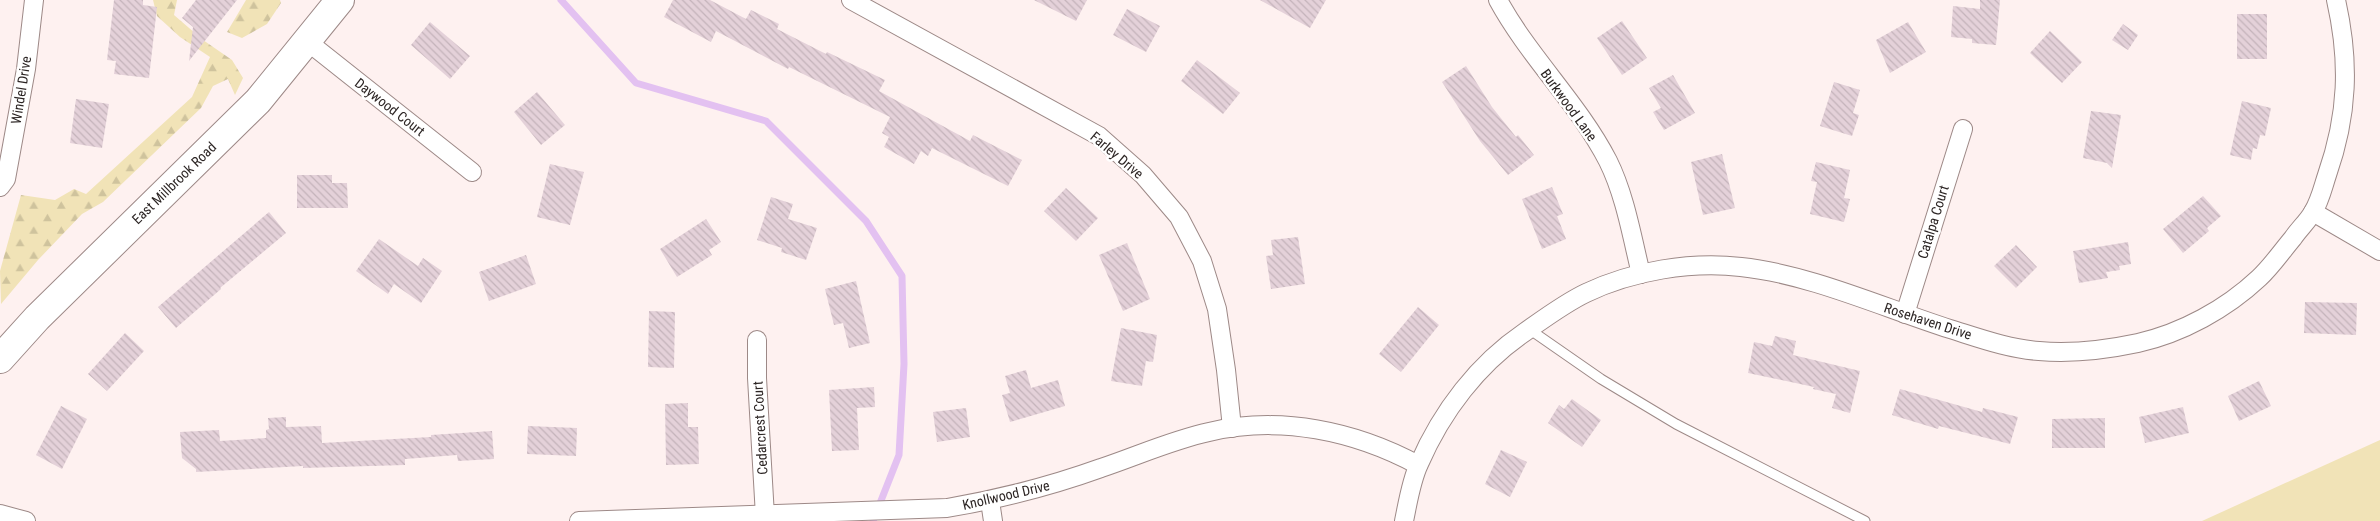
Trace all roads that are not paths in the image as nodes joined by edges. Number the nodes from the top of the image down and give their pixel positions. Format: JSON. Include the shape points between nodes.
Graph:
{"nodes":[{"id":1,"x":34,"y":0,"type":"edge"},
{"id":2,"x":340,"y":0,"type":"edge"},
{"id":3,"x":851,"y":0,"type":"edge"},
{"id":4,"x":1498,"y":0,"type":"edge"},
{"id":5,"x":2336,"y":0,"type":"edge"},
{"id":6,"x":308,"y":42,"type":"junction"},
{"id":7,"x":1964,"y":129,"type":"dead end"},
{"id":8,"x":472,"y":172,"type":"dead end"},
{"id":9,"x":3,"y":183,"type":"edge"},
{"id":10,"x":2313,"y":212,"type":"junction"},
{"id":11,"x":2380,"y":251,"type":"edge"},
{"id":12,"x":1641,"y":274,"type":"junction"},
{"id":13,"x":1905,"y":314,"type":"junction"},
{"id":14,"x":1529,"y":329,"type":"junction"},
{"id":15,"x":757,"y":340,"type":"dead end"},
{"id":16,"x":0,"y":359,"type":"edge"},
{"id":17,"x":1232,"y":428,"type":"junction"},
{"id":18,"x":1418,"y":466,"type":"junction"},
{"id":19,"x":990,"y":501,"type":"junction"},
{"id":20,"x":0,"y":514,"type":"edge"},
{"id":21,"x":765,"y":516,"type":"junction"},
{"id":22,"x":26,"y":521,"type":"edge"},
{"id":23,"x":579,"y":521,"type":"edge"},
{"id":24,"x":993,"y":521,"type":"edge"},
{"id":25,"x":1404,"y":521,"type":"edge"},
{"id":26,"x":1865,"y":521,"type":"edge"}],
"edges":[{"from":1,"to":9,"type":"street","name":"Windel Drive","via":[[26,69]]},
{"from":2,"to":6,"type":"main road","name":"East Millbrook Road"},
{"from":3,"to":17,"type":"street","name":"Farley Drive","via":[[1099,136],[1143,175],[1179,217],[1202,261],[1217,309]]},
{"from":4,"to":12,"type":"street","name":"Burkwood Lane","via":[[1511,24],[1581,116],[1608,162],[1618,187]]},
{"from":5,"to":10,"type":"street","name":"Rosehaven Drive","via":[[2347,78],[2343,117],[2338,144]]},
{"from":6,"to":8,"type":"street","name":"Daywood Court"},
{"from":6,"to":16,"type":"main road","name":"East Millbrook Road","via":[[258,101]]},
{"from":7,"to":13,"type":"street","name":"Catalpa Court"},
{"from":10,"to":11,"type":"street"},
{"from":10,"to":13,"type":"street","name":"Rosehaven Drive","via":[[2259,278],[2222,307],[2155,339],[2088,351],[2036,351],[2005,346]]},
{"from":12,"to":13,"type":"street","name":"Rosehaven Drive","via":[[1701,266],[1740,267],[1786,275]]},
{"from":12,"to":14,"type":"street","name":"Rosehaven Drive","via":[[1584,294]]},
{"from":14,"to":18,"type":"street","name":"Rosehaven Drive","via":[[1496,353],[1471,381],[1449,409]]},
{"from":14,"to":26,"type":"lane","via":[[1676,424]]},
{"from":15,"to":21,"type":"street","name":"Cedarcrest Court"},
{"from":17,"to":18,"type":"street","name":"Knollwood Drive","via":[[1297,426],[1336,432],[1398,455]]},
{"from":17,"to":19,"type":"street","name":"Knollwood Drive","via":[[1200,434],[1044,487]]},
{"from":18,"to":25,"type":"street","name":"Rosehaven Drive"},
{"from":19,"to":21,"type":"street","name":"Knollwood Drive","via":[[947,508]]},
{"from":19,"to":24,"type":"street"},
{"from":20,"to":22,"type":"street"},
{"from":21,"to":23,"type":"street","name":"Knollwood Drive"}]}
